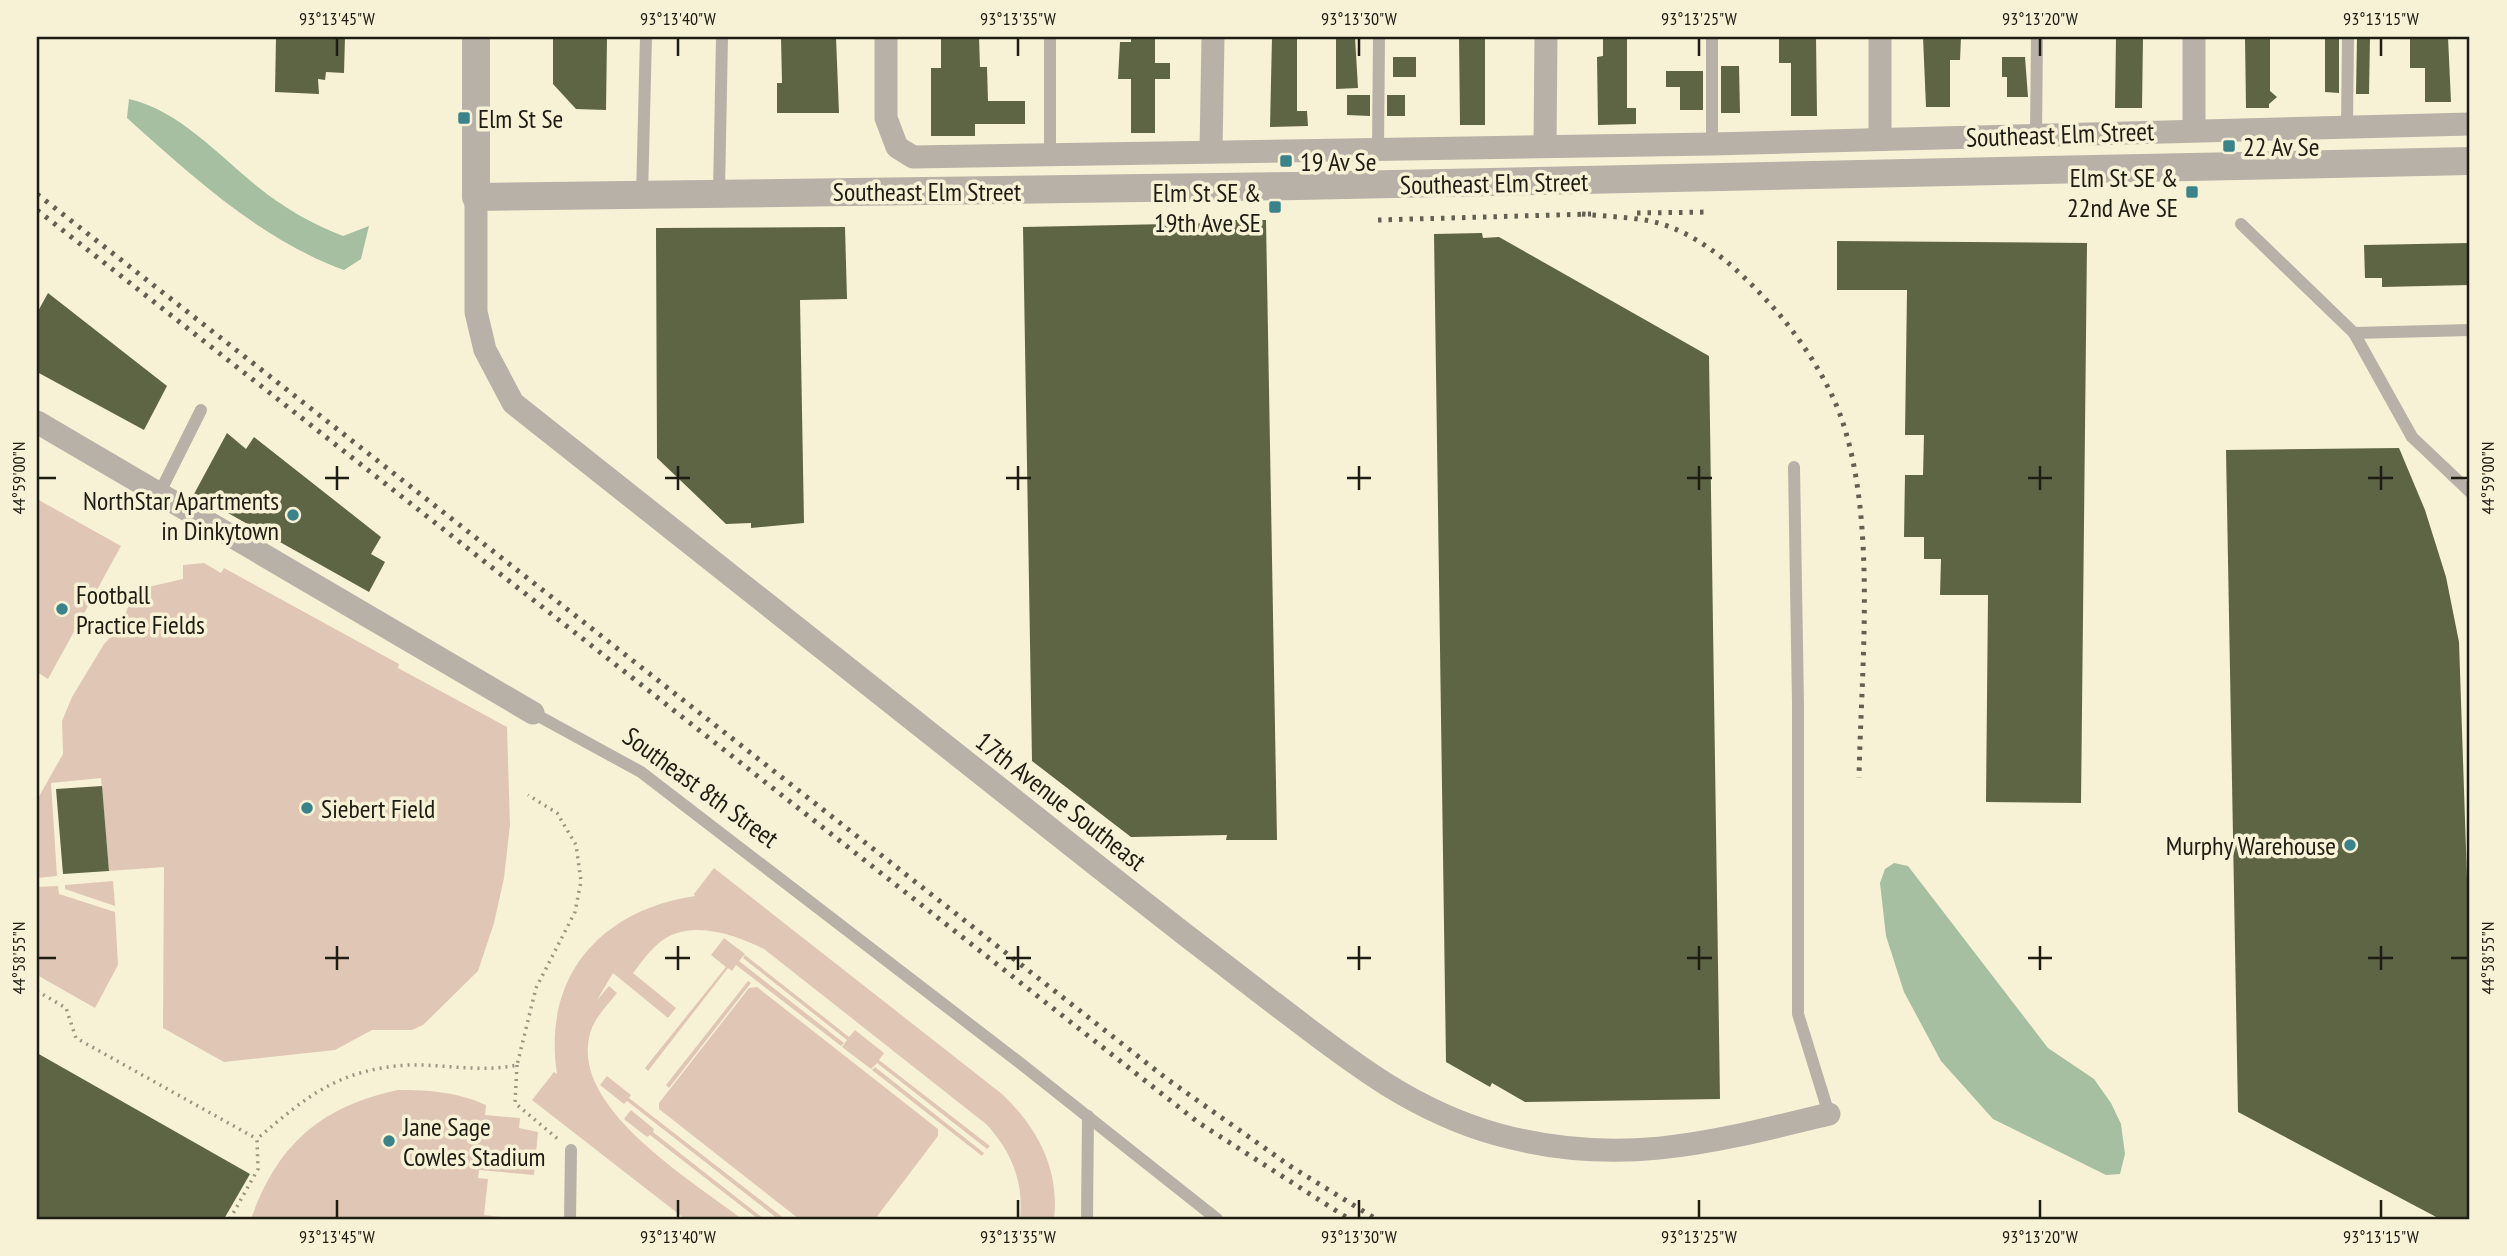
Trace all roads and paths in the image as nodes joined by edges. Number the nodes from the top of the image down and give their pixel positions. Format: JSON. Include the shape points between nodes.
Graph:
{"nodes":[{"id":1,"x":476,"y":37,"type":"edge"},
{"id":2,"x":646,"y":37,"type":"edge"},
{"id":3,"x":722,"y":37,"type":"edge"},
{"id":4,"x":886,"y":37,"type":"edge"},
{"id":5,"x":1050,"y":37,"type":"edge"},
{"id":6,"x":1213,"y":37,"type":"edge"},
{"id":7,"x":1379,"y":37,"type":"edge"},
{"id":8,"x":1546,"y":37,"type":"edge"},
{"id":9,"x":1712,"y":37,"type":"edge"},
{"id":10,"x":1880,"y":37,"type":"edge"},
{"id":11,"x":2037,"y":37,"type":"edge"},
{"id":12,"x":2194,"y":37,"type":"edge"},
{"id":13,"x":2348,"y":37,"type":"edge"},
{"id":14,"x":2470,"y":124,"type":"edge"},
{"id":15,"x":2347,"y":127,"type":"junction"},
{"id":16,"x":2194,"y":131,"type":"junction"},
{"id":17,"x":2036,"y":135,"type":"junction"},
{"id":18,"x":1880,"y":139,"type":"junction"},
{"id":19,"x":1712,"y":144,"type":"junction"},
{"id":20,"x":1545,"y":145,"type":"junction"},
{"id":21,"x":1378,"y":148,"type":"junction"},
{"id":22,"x":1211,"y":150,"type":"junction"},
{"id":23,"x":1050,"y":155,"type":"junction"},
{"id":24,"x":2470,"y":161,"type":"edge"},
{"id":25,"x":719,"y":192,"type":"junction"},
{"id":26,"x":642,"y":196,"type":"junction"},
{"id":27,"x":475,"y":197,"type":"junction"},
{"id":28,"x":2241,"y":225,"type":"dead end"},
{"id":29,"x":2470,"y":330,"type":"edge"},
{"id":30,"x":2354,"y":333,"type":"junction"},
{"id":31,"x":201,"y":410,"type":"dead end"},
{"id":32,"x":37,"y":422,"type":"edge"},
{"id":33,"x":1794,"y":467,"type":"dead end"},
{"id":34,"x":160,"y":492,"type":"junction"},
{"id":35,"x":2470,"y":492,"type":"edge"},
{"id":36,"x":533,"y":713,"type":"joint"},
{"id":37,"x":527,"y":795,"type":"dead end"},
{"id":38,"x":37,"y":991,"type":"edge"},
{"id":39,"x":517,"y":1065,"type":"junction"},
{"id":40,"x":1829,"y":1114,"type":"joint"},
{"id":41,"x":1088,"y":1116,"type":"junction"},
{"id":42,"x":257,"y":1139,"type":"junction"},
{"id":43,"x":571,"y":1150,"type":"joint"},
{"id":44,"x":230,"y":1219,"type":"edge"},
{"id":45,"x":570,"y":1219,"type":"edge"},
{"id":46,"x":1087,"y":1219,"type":"edge"},
{"id":47,"x":1217,"y":1219,"type":"edge"}],
"edges":[{"from":1,"to":27,"type":"street"},
{"from":2,"to":26,"type":"lane"},
{"from":3,"to":25,"type":"lane"},
{"from":4,"to":23,"type":"street","name":"Southeast Elm Street","via":[[886,118],[897,147],[912,157]]},
{"from":5,"to":23,"type":"lane"},
{"from":6,"to":22,"type":"street"},
{"from":7,"to":21,"type":"lane"},
{"from":8,"to":20,"type":"street"},
{"from":9,"to":19,"type":"lane"},
{"from":10,"to":18,"type":"street"},
{"from":11,"to":17,"type":"lane"},
{"from":12,"to":16,"type":"street"},
{"from":13,"to":15,"type":"lane"},
{"from":14,"to":15,"type":"street","name":"Southeast Elm Street"},
{"from":15,"to":16,"type":"street","name":"Southeast Elm Street"},
{"from":16,"to":17,"type":"street","name":"Southeast Elm Street"},
{"from":17,"to":18,"type":"street","name":"Southeast Elm Street"},
{"from":18,"to":19,"type":"street","name":"Southeast Elm Street"},
{"from":19,"to":20,"type":"street","name":"Southeast Elm Street"},
{"from":20,"to":21,"type":"street","name":"Southeast Elm Street"},
{"from":21,"to":22,"type":"street","name":"Southeast Elm Street"},
{"from":22,"to":23,"type":"street","name":"Southeast Elm Street"},
{"from":24,"to":25,"type":"street","name":"Southeast Elm Street","via":[[1298,187]]},
{"from":25,"to":26,"type":"street","name":"Southeast Elm Street"},
{"from":26,"to":27,"type":"street","name":"Southeast Elm Street"},
{"from":27,"to":40,"type":"street","name":"17th Avenue Southeast","via":[[476,312],[485,350],[513,403],[1177,929],[1390,1089],[1494,1134],[1607,1152],[1710,1143]]},
{"from":28,"to":30,"type":"lane"},
{"from":29,"to":30,"type":"lane"},
{"from":30,"to":35,"type":"lane","via":[[2412,437]]},
{"from":31,"to":34,"type":"lane"},
{"from":32,"to":34,"type":"street","name":"Southeast 8th Street"},
{"from":33,"to":40,"type":"lane","via":[[1798,1014]]},
{"from":34,"to":36,"type":"street","name":"Southeast 8th Street"},
{"from":36,"to":41,"type":"lane","name":"Southeast 8th Street","via":[[640,772]]},
{"from":37,"to":39,"type":"path","via":[[557,813],[576,845],[581,881],[575,912],[536,988]]},
{"from":38,"to":42,"type":"path","via":[[66,1007],[76,1038]]},
{"from":39,"to":42,"type":"path","via":[[501,1069],[409,1065],[359,1073],[322,1086]]},
{"from":39,"to":43,"type":"path","via":[[515,1103]]},
{"from":41,"to":46,"type":"lane"},
{"from":41,"to":47,"type":"lane","name":"Southeast 8th Street"},
{"from":42,"to":44,"type":"path","via":[[258,1169]]},
{"from":43,"to":45,"type":"lane"}]}
